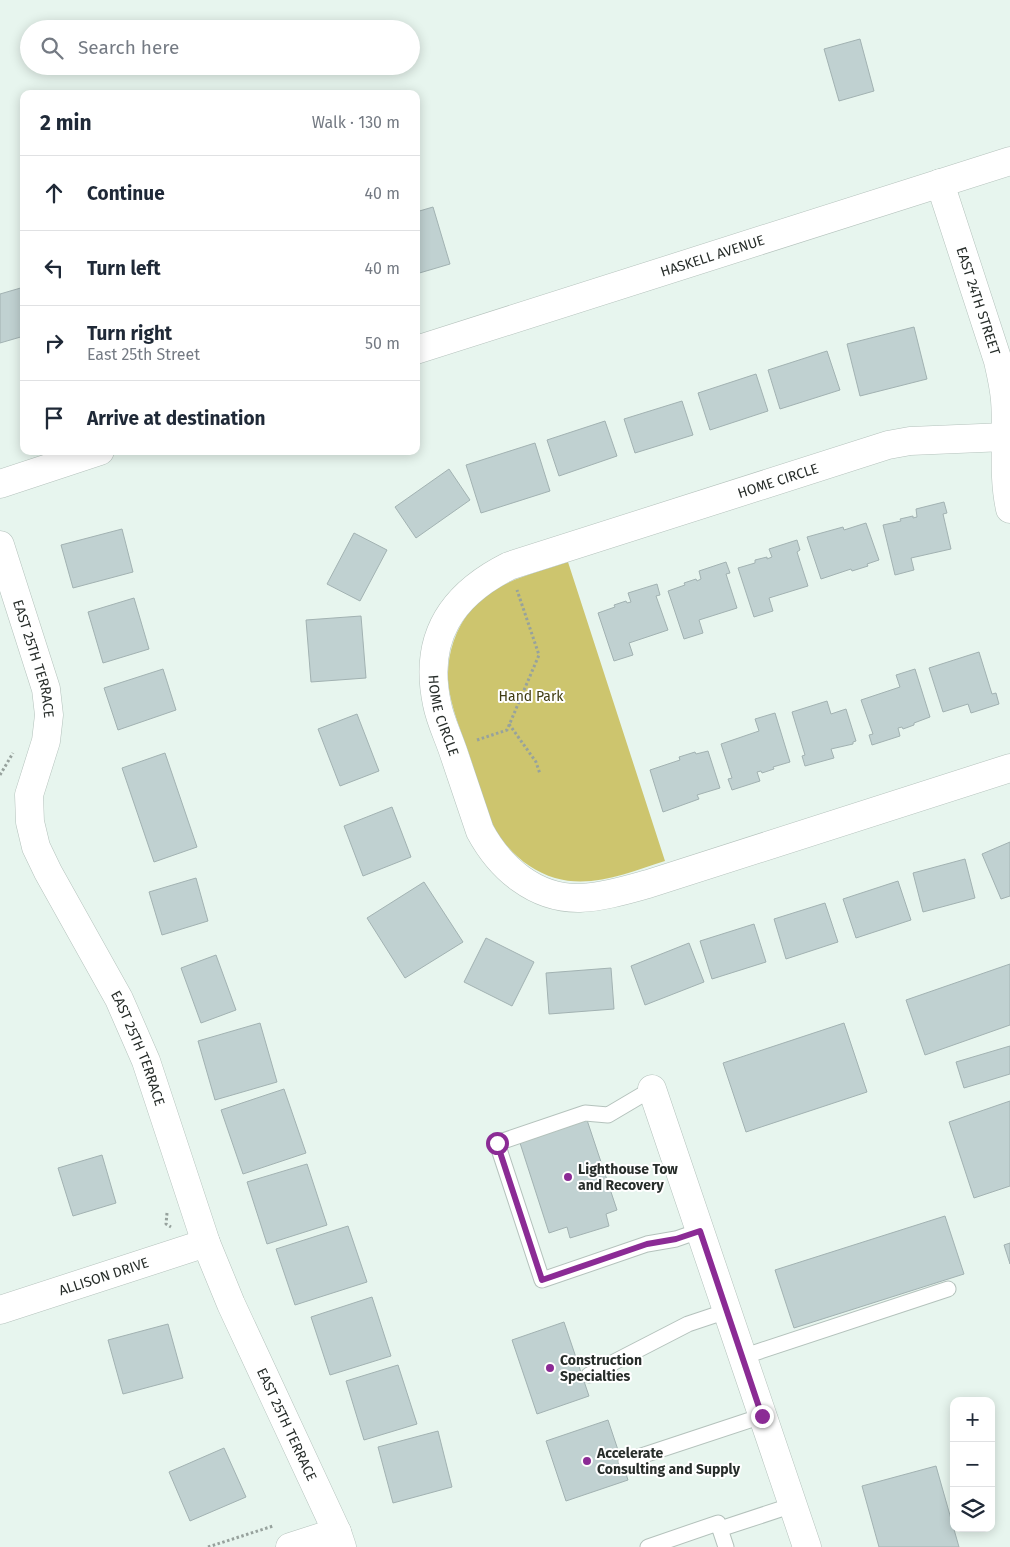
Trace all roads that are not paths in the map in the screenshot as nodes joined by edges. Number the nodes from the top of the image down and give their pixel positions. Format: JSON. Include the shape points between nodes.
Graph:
{"nodes":[{"id":1,"x":1010,"y":161,"type":"edge"},
{"id":2,"x":940,"y":183,"type":"junction"},
{"id":3,"x":420,"y":349,"type":"edge"},
{"id":4,"x":1005,"y":437,"type":"junction"},
{"id":5,"x":88,"y":455,"type":"edge"},
{"id":6,"x":0,"y":484,"type":"edge"},
{"id":7,"x":1010,"y":510,"type":"edge"},
{"id":8,"x":0,"y":545,"type":"edge"},
{"id":9,"x":1010,"y":768,"type":"edge"},
{"id":10,"x":652,"y":1089,"type":"joint"},
{"id":11,"x":700,"y":1231,"type":"junction"},
{"id":12,"x":206,"y":1243,"type":"junction"},
{"id":13,"x":948,"y":1289,"type":"dead end"},
{"id":14,"x":0,"y":1310,"type":"edge"},
{"id":15,"x":727,"y":1311,"type":"junction"},
{"id":16,"x":742,"y":1357,"type":"junction"},
{"id":17,"x":589,"y":1375,"type":"dead end"},
{"id":18,"x":762,"y":1416,"type":"junction"},
{"id":19,"x":626,"y":1461,"type":"dead end"},
{"id":20,"x":793,"y":1505,"type":"junction"},
{"id":21,"x":720,"y":1530,"type":"junction"},
{"id":22,"x":339,"y":1540,"type":"edge"},
{"id":23,"x":290,"y":1547,"type":"edge"},
{"id":24,"x":648,"y":1547,"type":"edge"},
{"id":25,"x":726,"y":1547,"type":"edge"},
{"id":26,"x":807,"y":1547,"type":"edge"}],
"edges":[{"from":1,"to":2,"type":"street","name":"HASKELL AVENUE"},
{"from":2,"to":3,"type":"street","name":"HASKELL AVENUE"},
{"from":2,"to":4,"type":"street","name":"EAST 24TH STREET","via":[[998,361],[1005,400]]},
{"from":4,"to":7,"type":"street","name":"EAST 24TH STREET","via":[[1004,469]]},
{"from":4,"to":9,"type":"street","name":"HOME CIRCLE","via":[[910,441],[888,446],[509,566],[472,588],[449,615],[440,634],[433,678],[437,706],[488,847],[504,866],[546,893],[579,898],[612,894]]},
{"from":5,"to":6,"type":"street"},
{"from":8,"to":12,"type":"street","name":"EAST 25TH TERRACE","via":[[46,688],[49,715],[46,741],[29,795],[30,822],[36,848],[119,999],[146,1060]]},
{"from":10,"to":11,"type":"street"},
{"from":10,"to":11,"type":"lane","via":[[608,1116],[585,1113],[497,1143],[542,1280],[647,1244]]},
{"from":11,"to":15,"type":"street"},
{"from":12,"to":14,"type":"street","name":"ALLISON DRIVE"},
{"from":12,"to":22,"type":"street","name":"EAST 25TH TERRACE"},
{"from":13,"to":16,"type":"lane"},
{"from":15,"to":16,"type":"street"},
{"from":15,"to":17,"type":"lane","via":[[688,1324]]},
{"from":16,"to":18,"type":"street"},
{"from":18,"to":19,"type":"lane"},
{"from":18,"to":20,"type":"street"},
{"from":20,"to":21,"type":"lane"},
{"from":20,"to":26,"type":"street"},
{"from":21,"to":24,"type":"lane","via":[[718,1523]]},
{"from":21,"to":25,"type":"lane"},
{"from":22,"to":23,"type":"street"}]}
